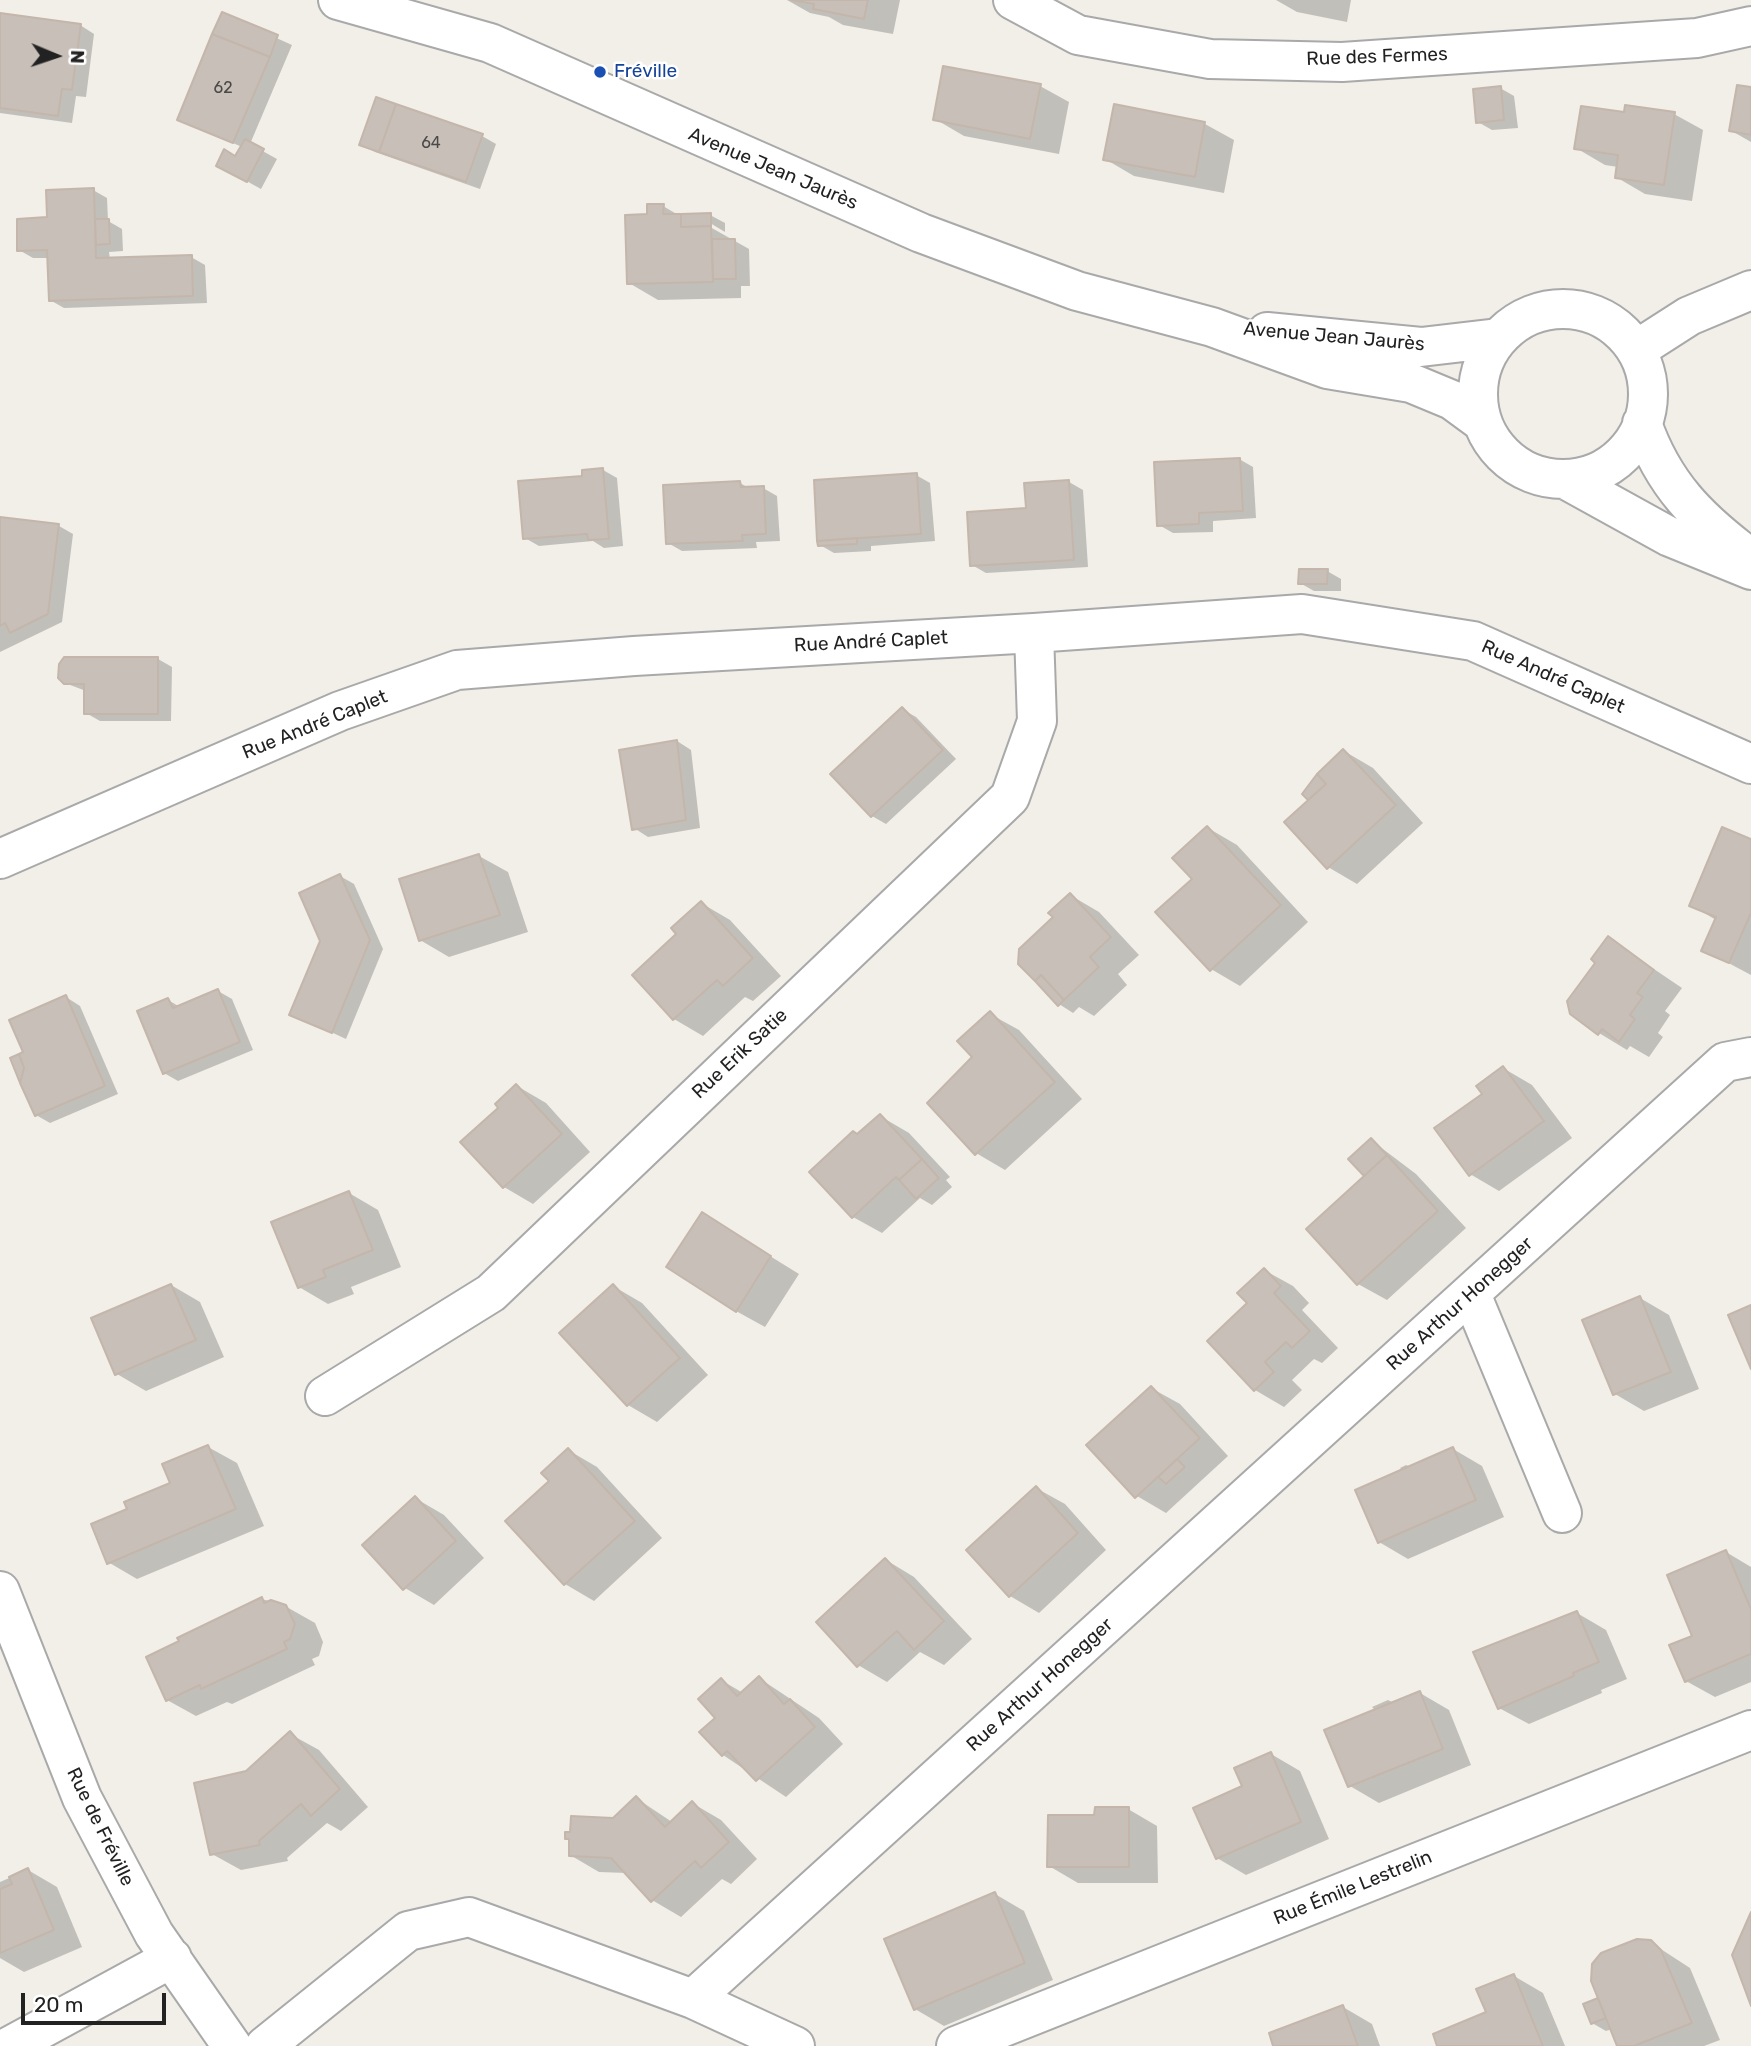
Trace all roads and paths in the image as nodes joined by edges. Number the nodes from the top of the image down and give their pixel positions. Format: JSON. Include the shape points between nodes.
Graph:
{"nodes":[{"id":1,"x":338,"y":0,"type":"edge"},
{"id":2,"x":1013,"y":0,"type":"edge"},
{"id":3,"x":1751,"y":26,"type":"edge"},
{"id":4,"x":1751,"y":290,"type":"edge"},
{"id":5,"x":1212,"y":327,"type":"junction"},
{"id":6,"x":1498,"y":338,"type":"junction"},
{"id":7,"x":1636,"y":350,"type":"junction"},
{"id":8,"x":1482,"y":422,"type":"junction"},
{"id":9,"x":1642,"y":423,"type":"junction"},
{"id":10,"x":1565,"y":479,"type":"junction"},
{"id":11,"x":1751,"y":559,"type":"edge"},
{"id":12,"x":1751,"y":570,"type":"edge"},
{"id":13,"x":1034,"y":633,"type":"junction"},
{"id":14,"x":1751,"y":764,"type":"edge"},
{"id":15,"x":0,"y":859,"type":"edge"},
{"id":16,"x":1751,"y":1057,"type":"edge"},
{"id":17,"x":1471,"y":1294,"type":"junction"},
{"id":18,"x":325,"y":1396,"type":"dead end"},
{"id":19,"x":1562,"y":1513,"type":"dead end"},
{"id":20,"x":0,"y":1591,"type":"edge"},
{"id":21,"x":1751,"y":1730,"type":"edge"},
{"id":22,"x":172,"y":1958,"type":"junction"},
{"id":23,"x":693,"y":1999,"type":"junction"},
{"id":24,"x":10,"y":2046,"type":"edge"},
{"id":25,"x":232,"y":2046,"type":"edge"},
{"id":26,"x":265,"y":2046,"type":"edge"},
{"id":27,"x":795,"y":2046,"type":"edge"},
{"id":28,"x":956,"y":2046,"type":"edge"}],
"edges":[{"from":1,"to":5,"type":"street","name":"Avenue Jean Jaurès","via":[[490,43],[934,238],[1077,291]]},
{"from":2,"to":3,"type":"street","name":"Rue des Fermes","via":[[1078,35],[1210,59],[1342,61],[1697,38]]},
{"from":4,"to":7,"type":"street","via":[[1689,316]]},
{"from":5,"to":6,"type":"street","name":"Avenue Jean Jaurès","via":[[1421,347]]},
{"from":5,"to":8,"type":"street","name":"Avenue Jean Jaurès","via":[[1327,369],[1411,383],[1452,400]]},
{"from":6,"to":7,"type":"street","via":[[1514,323],[1533,315],[1559,308],[1582,310],[1613,326]]},
{"from":6,"to":8,"type":"street","via":[[1478,380]]},
{"from":7,"to":9,"type":"street","via":[[1648,393]]},
{"from":8,"to":10,"type":"street","via":[[1492,441],[1524,470]]},
{"from":9,"to":10,"type":"street","via":[[1636,436],[1606,467]]},
{"from":9,"to":11,"type":"street","via":[[1654,458],[1676,491]]},
{"from":10,"to":12,"type":"street","via":[[1670,537]]},
{"from":13,"to":14,"type":"street","name":"Rue André Caplet","via":[[1302,614],[1473,641]]},
{"from":13,"to":15,"type":"street","name":"Rue André Caplet","via":[[457,670],[340,711]]},
{"from":13,"to":18,"type":"street","name":"Rue Erik Satie","via":[[1037,721],[1010,797],[491,1293]]},
{"from":16,"to":17,"type":"street","name":"Rue Arthur Honegger","via":[[1725,1062]]},
{"from":17,"to":19,"type":"street"},
{"from":17,"to":23,"type":"street","name":"Rue Arthur Honegger"},
{"from":20,"to":22,"type":"street","name":"Rue de Fréville","via":[[82,1798],[154,1934]]},
{"from":21,"to":28,"type":"street","name":"Rue Émile Lestrelin"},
{"from":22,"to":24,"type":"street"},
{"from":22,"to":25,"type":"street","name":"Rue de Fréville"},
{"from":23,"to":26,"type":"street","via":[[469,1917],[408,1931]]},
{"from":23,"to":27,"type":"street"}]}
